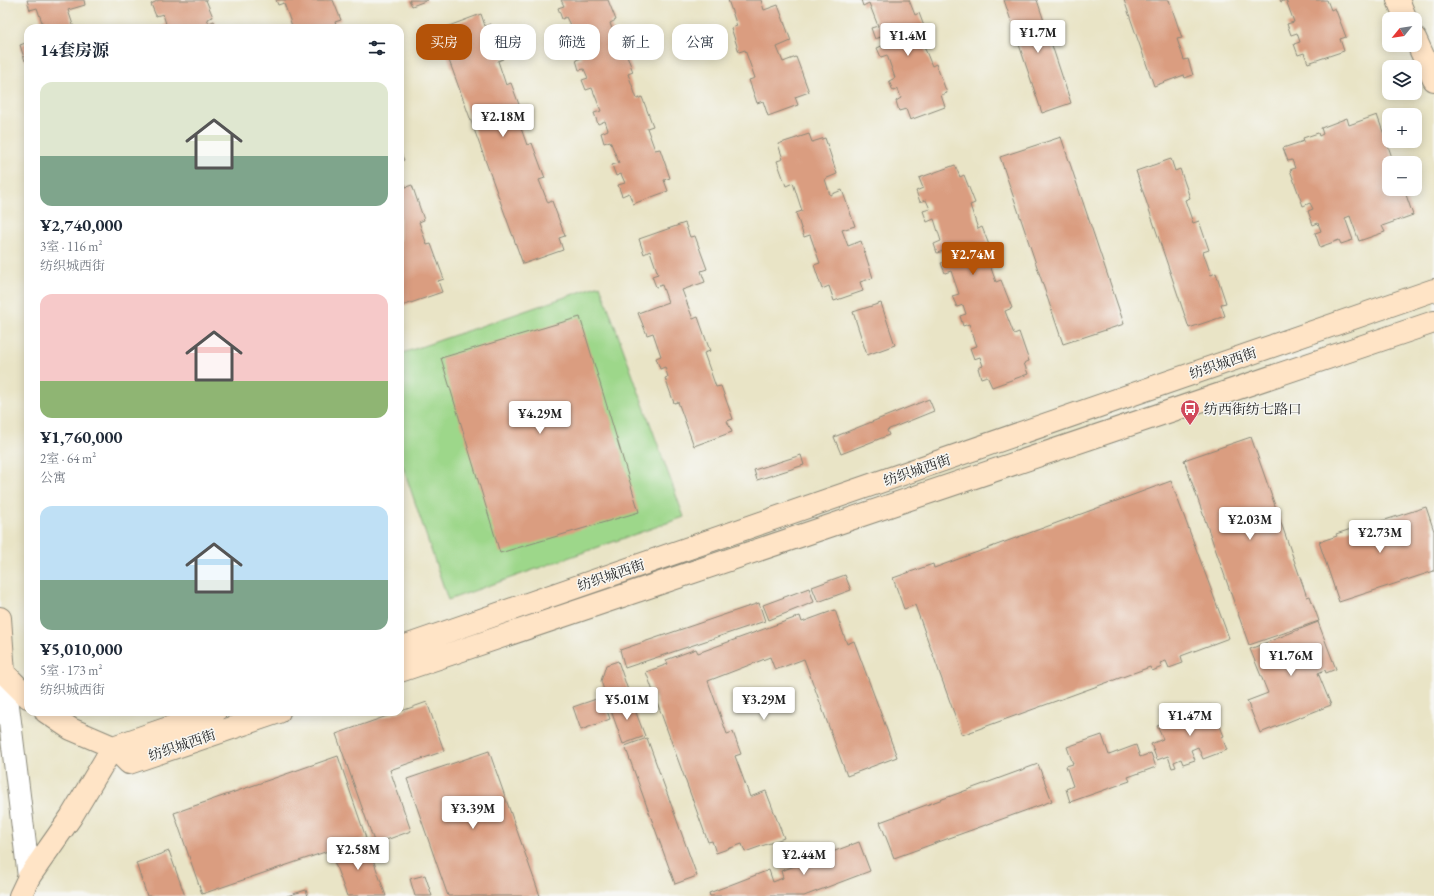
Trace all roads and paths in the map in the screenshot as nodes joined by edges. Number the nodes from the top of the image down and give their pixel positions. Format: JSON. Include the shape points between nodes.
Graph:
{"nodes":[{"id":1,"x":1398,"y":0,"type":"edge"},
{"id":2,"x":1403,"y":12,"type":"edge"},
{"id":3,"x":1421,"y":52,"type":"edge"},
{"id":4,"x":1434,"y":80,"type":"edge"},
{"id":5,"x":1434,"y":290,"type":"edge"},
{"id":6,"x":1434,"y":322,"type":"edge"},
{"id":7,"x":0,"y":618,"type":"edge"},
{"id":8,"x":404,"y":647,"type":"edge"},
{"id":9,"x":404,"y":670,"type":"edge"},
{"id":10,"x":2,"y":671,"type":"edge"},
{"id":11,"x":24,"y":693,"type":"edge"},
{"id":12,"x":52,"y":716,"type":"edge"},
{"id":13,"x":203,"y":716,"type":"edge"},
{"id":14,"x":267,"y":716,"type":"edge"},
{"id":15,"x":113,"y":747,"type":"junction"},
{"id":16,"x":24,"y":886,"type":"edge"}],
"edges":[{"from":1,"to":2,"type":"street"},
{"from":3,"to":4,"type":"street"},
{"from":5,"to":8,"type":"street","name":"纺织城西街"},
{"from":6,"to":9,"type":"street","name":"纺织城西街"},
{"from":7,"to":10,"type":"street"},
{"from":10,"to":11,"type":"street"},
{"from":10,"to":16,"type":"street"},
{"from":12,"to":15,"type":"street","via":[[71,729]]},
{"from":13,"to":15,"type":"street","name":"纺织城西街"},
{"from":14,"to":15,"type":"street","name":"纺织城西街","via":[[129,763]]},
{"from":15,"to":16,"type":"street","via":[[71,817]]}]}
